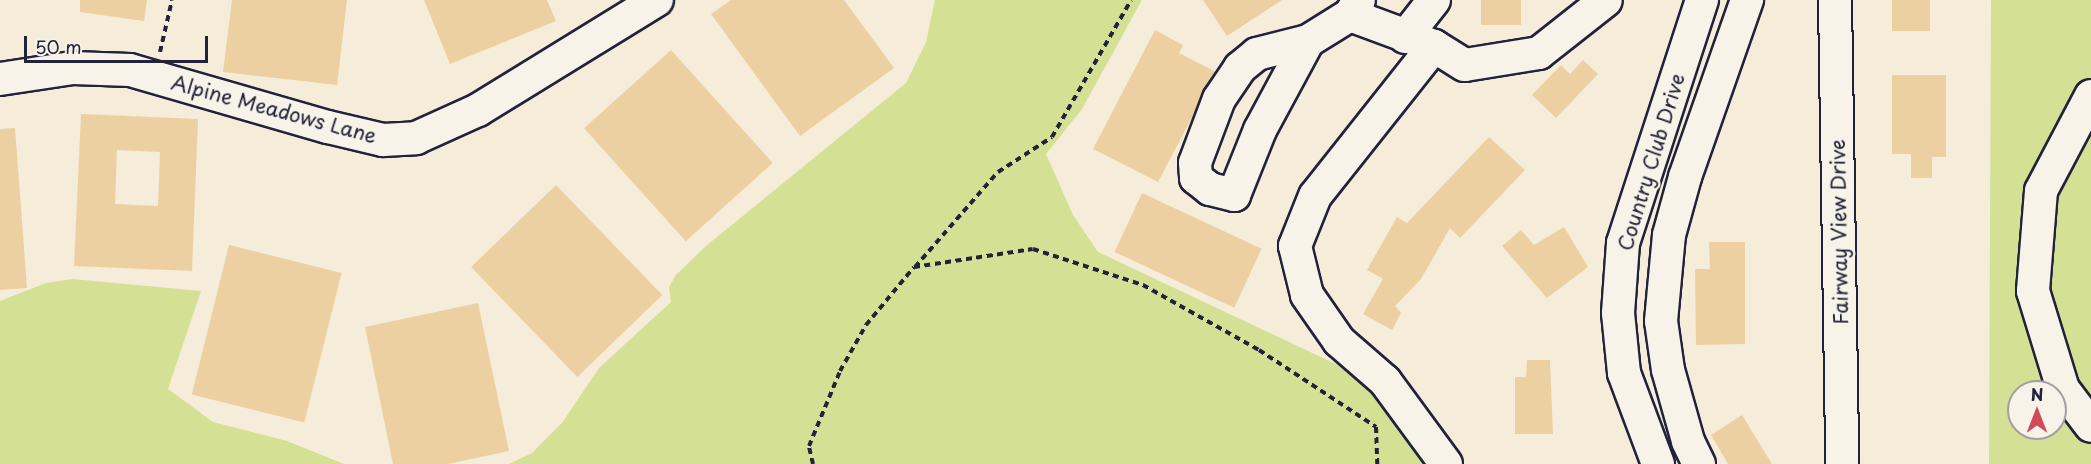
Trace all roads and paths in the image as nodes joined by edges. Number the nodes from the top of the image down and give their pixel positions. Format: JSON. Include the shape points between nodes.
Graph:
{"nodes":[{"id":1,"x":172,"y":0,"type":"edge"},
{"id":2,"x":657,"y":0,"type":"edge"},
{"id":3,"x":1131,"y":0,"type":"edge"},
{"id":4,"x":1434,"y":0,"type":"edge"},
{"id":5,"x":1606,"y":0,"type":"edge"},
{"id":6,"x":1702,"y":0,"type":"edge"},
{"id":7,"x":1747,"y":0,"type":"edge"},
{"id":8,"x":1835,"y":0,"type":"edge"},
{"id":9,"x":1355,"y":7,"type":"edge"},
{"id":10,"x":1405,"y":37,"type":"junction"},
{"id":11,"x":1308,"y":41,"type":"junction"},
{"id":12,"x":1434,"y":46,"type":"junction"},
{"id":13,"x":154,"y":76,"type":"junction"},
{"id":14,"x":0,"y":79,"type":"edge"},
{"id":15,"x":2091,"y":96,"type":"edge"},
{"id":16,"x":914,"y":267,"type":"junction"},
{"id":17,"x":2091,"y":426,"type":"edge"},
{"id":18,"x":813,"y":464,"type":"edge"},
{"id":19,"x":1377,"y":464,"type":"edge"},
{"id":20,"x":1446,"y":464,"type":"edge"},
{"id":21,"x":1658,"y":464,"type":"edge"},
{"id":22,"x":1699,"y":464,"type":"edge"},
{"id":23,"x":1842,"y":464,"type":"edge"}],
"edges":[{"from":1,"to":13,"type":"path"},
{"from":2,"to":13,"type":"street","name":"Alpine Meadows Lane","via":[[478,110],[416,138],[383,140],[328,127]]},
{"from":3,"to":16,"type":"path","via":[[1052,137],[999,172]]},
{"from":4,"to":10,"type":"street"},
{"from":5,"to":12,"type":"street","via":[[1539,53],[1465,65]]},
{"from":6,"to":21,"type":"street","name":"Country Club Drive","via":[[1623,243],[1618,313],[1624,373]]},
{"from":7,"to":22,"type":"street","via":[[1684,177],[1669,235],[1661,321],[1668,370],[1688,441]]},
{"from":8,"to":23,"type":"street","name":"Fairway View Drive"},
{"from":9,"to":10,"type":"street"},
{"from":9,"to":11,"type":"street"},
{"from":10,"to":12,"type":"street"},
{"from":11,"to":11,"type":"street","via":[[1257,54],[1240,68],[1219,99],[1195,163],[1196,178],[1210,189],[1234,195],[1260,130]]},
{"from":12,"to":20,"type":"street","via":[[1315,196],[1295,246],[1306,295],[1339,341],[1385,381]]},
{"from":13,"to":14,"type":"street","name":"Alpine Meadows Lane","via":[[130,70],[73,68]]},
{"from":15,"to":17,"type":"street","via":[[2041,191],[2033,291],[2064,389]]},
{"from":16,"to":18,"type":"path","via":[[866,325],[840,370],[809,446]]},
{"from":16,"to":19,"type":"path","via":[[1033,249],[1143,285],[1259,350],[1376,427]]}]}
